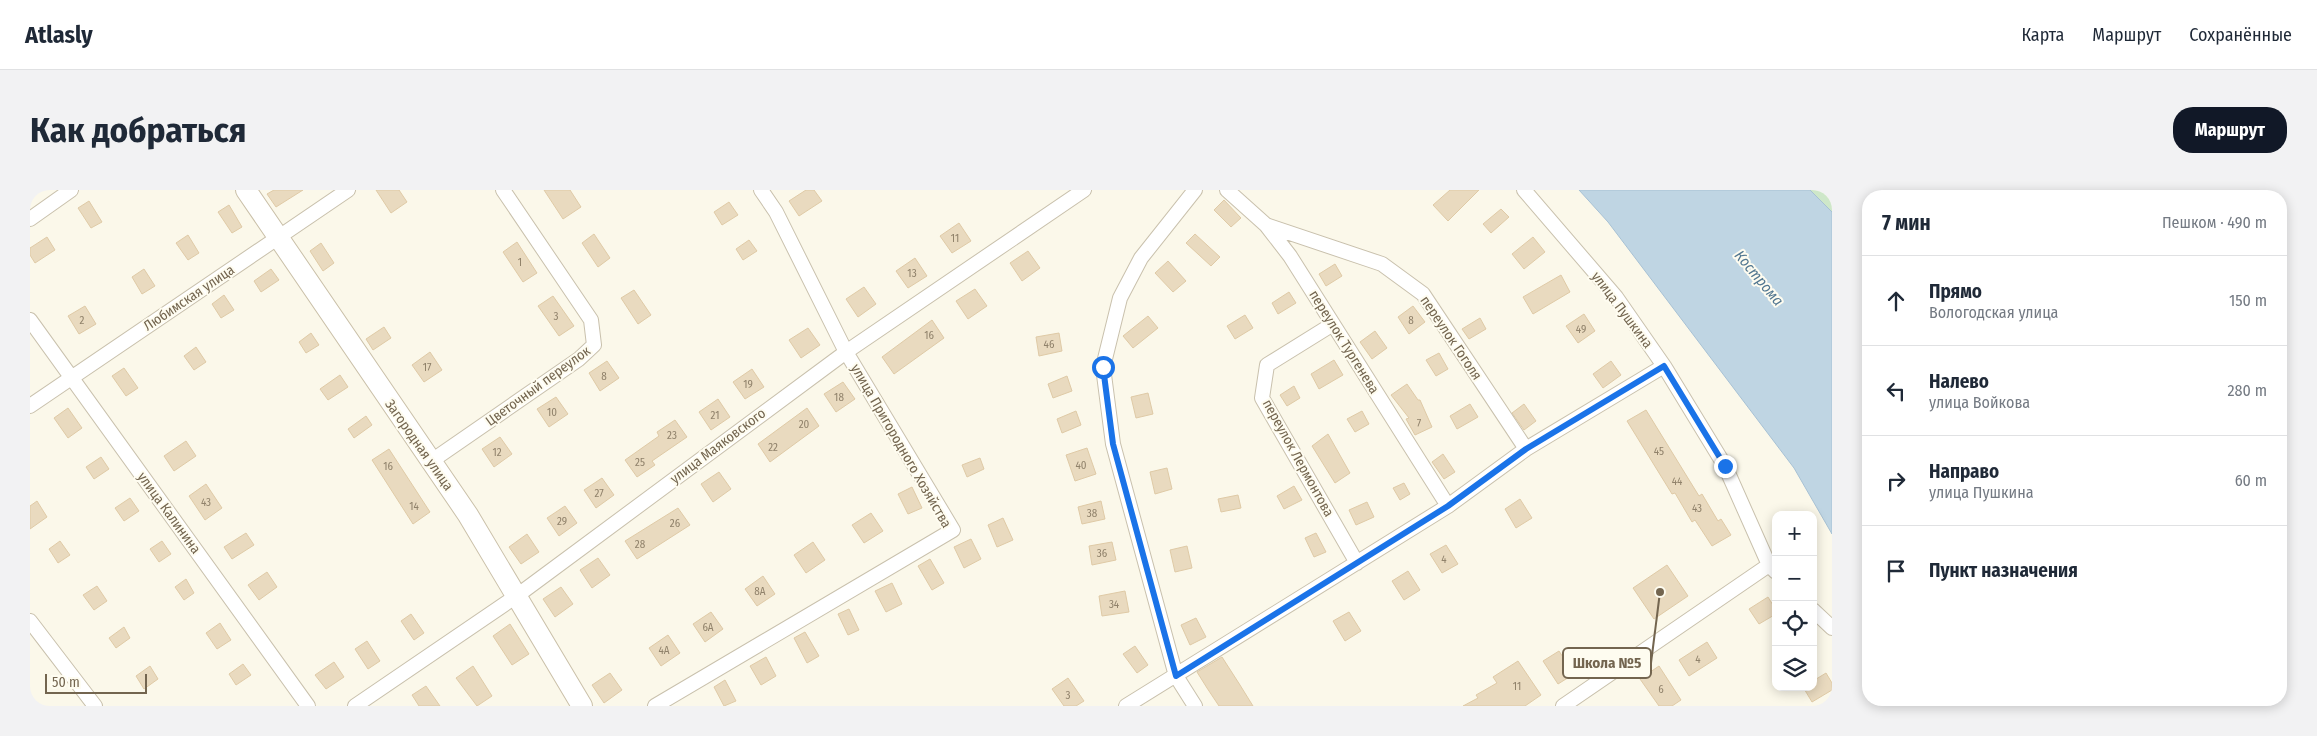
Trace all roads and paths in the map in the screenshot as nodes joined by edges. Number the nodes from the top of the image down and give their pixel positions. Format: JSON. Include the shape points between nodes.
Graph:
{"nodes":[{"id":1,"x":71,"y":190,"type":"edge"},
{"id":2,"x":246,"y":190,"type":"edge"},
{"id":3,"x":348,"y":190,"type":"edge"},
{"id":4,"x":503,"y":190,"type":"edge"},
{"id":5,"x":761,"y":190,"type":"edge"},
{"id":6,"x":1084,"y":190,"type":"edge"},
{"id":7,"x":1195,"y":190,"type":"edge"},
{"id":8,"x":1227,"y":190,"type":"edge"},
{"id":9,"x":1524,"y":190,"type":"edge"},
{"id":10,"x":30,"y":219,"type":"edge"},
{"id":11,"x":1266,"y":225,"type":"junction"},
{"id":12,"x":277,"y":238,"type":"junction"},
{"id":13,"x":30,"y":320,"type":"edge"},
{"id":14,"x":1333,"y":324,"type":"junction"},
{"id":15,"x":846,"y":352,"type":"junction"},
{"id":16,"x":1664,"y":366,"type":"junction"},
{"id":17,"x":72,"y":377,"type":"junction"},
{"id":18,"x":30,"y":406,"type":"edge"},
{"id":19,"x":1526,"y":449,"type":"junction"},
{"id":20,"x":430,"y":462,"type":"junction"},
{"id":21,"x":1448,"y":506,"type":"junction"},
{"id":22,"x":1357,"y":563,"type":"junction"},
{"id":23,"x":1772,"y":569,"type":"edge"},
{"id":24,"x":518,"y":595,"type":"junction"},
{"id":25,"x":1817,"y":614,"type":"edge"},
{"id":26,"x":30,"y":621,"type":"edge"},
{"id":27,"x":1832,"y":628,"type":"edge"},
{"id":28,"x":1176,"y":676,"type":"junction"},
{"id":29,"x":95,"y":706,"type":"edge"},
{"id":30,"x":308,"y":706,"type":"edge"},
{"id":31,"x":355,"y":706,"type":"edge"},
{"id":32,"x":582,"y":706,"type":"edge"},
{"id":33,"x":655,"y":706,"type":"edge"},
{"id":34,"x":1126,"y":706,"type":"edge"},
{"id":35,"x":1195,"y":706,"type":"edge"},
{"id":36,"x":1562,"y":706,"type":"edge"}],
"edges":[{"from":1,"to":10,"type":"street"},
{"from":2,"to":12,"type":"street","name":"Загородная улица"},
{"from":3,"to":12,"type":"street","name":"Любимская улица"},
{"from":4,"to":20,"type":"street","name":"Цветочный переулок","via":[[591,320],[594,345]]},
{"from":5,"to":15,"type":"street","name":"улица Пригородного Хозяйства","via":[[776,212]]},
{"from":6,"to":15,"type":"street","name":"улица Маяковского"},
{"from":7,"to":28,"type":"street","via":[[1141,258],[1120,298],[1103,367],[1113,444]]},
{"from":8,"to":11,"type":"street","name":"переулок Тургенева"},
{"from":9,"to":16,"type":"street","name":"улица Пушкина","via":[[1616,297]]},
{"from":11,"to":14,"type":"street","name":"переулок Тургенева","via":[[1290,256]]},
{"from":11,"to":19,"type":"street","name":"переулок Гоголя","via":[[1382,264],[1422,294]]},
{"from":12,"to":17,"type":"street","name":"Любимская улица"},
{"from":12,"to":20,"type":"street","name":"Загородная улица"},
{"from":13,"to":17,"type":"street","name":"улица Калинина"},
{"from":14,"to":21,"type":"street","name":"переулок Тургенева"},
{"from":14,"to":22,"type":"street","name":"переулок Лермонтова","via":[[1266,365],[1262,398]]},
{"from":15,"to":24,"type":"street","name":"улица Маяковского"},
{"from":15,"to":33,"type":"street","name":"улица Пригородного Хозяйства","via":[[953,530]]},
{"from":16,"to":19,"type":"street"},
{"from":16,"to":23,"type":"street","name":"улица Пушкина","via":[[1725,466]]},
{"from":17,"to":18,"type":"street","name":"Любимская улица"},
{"from":17,"to":30,"type":"street","name":"улица Калинина"},
{"from":19,"to":21,"type":"street"},
{"from":20,"to":24,"type":"street","name":"Загородная улица"},
{"from":21,"to":22,"type":"street"},
{"from":22,"to":28,"type":"street"},
{"from":23,"to":36,"type":"street"},
{"from":24,"to":31,"type":"street","name":"улица Маяковского"},
{"from":24,"to":32,"type":"street","name":"Загородная улица"},
{"from":25,"to":27,"type":"street"},
{"from":26,"to":29,"type":"street"},
{"from":28,"to":34,"type":"street"},
{"from":28,"to":35,"type":"street"}]}
